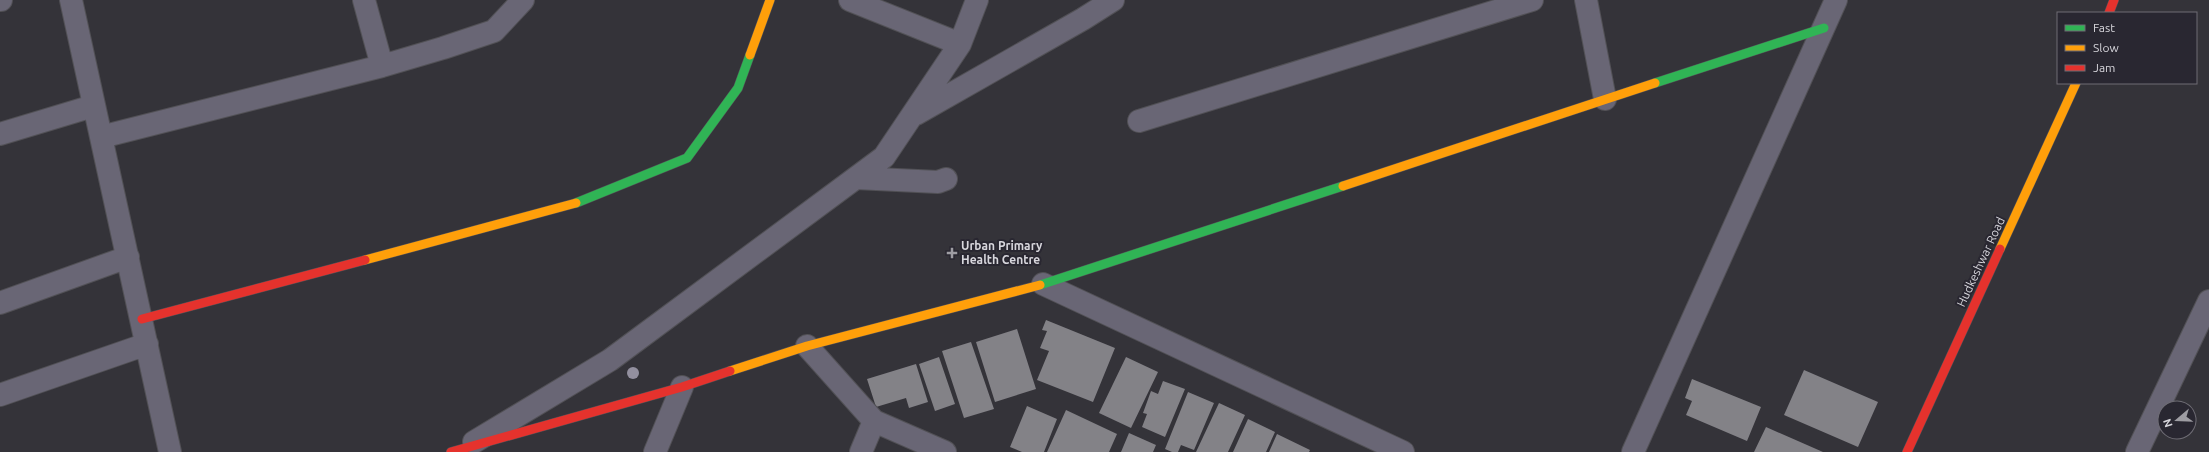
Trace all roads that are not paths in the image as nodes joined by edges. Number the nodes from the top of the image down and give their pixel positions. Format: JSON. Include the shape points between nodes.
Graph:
{"nodes":[{"id":1,"x":71,"y":0,"type":"edge"},
{"id":2,"x":364,"y":0,"type":"edge"},
{"id":3,"x":523,"y":0,"type":"edge"},
{"id":4,"x":770,"y":0,"type":"edge"},
{"id":5,"x":850,"y":0,"type":"edge"},
{"id":6,"x":977,"y":0,"type":"edge"},
{"id":7,"x":1113,"y":0,"type":"edge"},
{"id":8,"x":1532,"y":0,"type":"edge"},
{"id":9,"x":1586,"y":0,"type":"edge"},
{"id":10,"x":1836,"y":0,"type":"edge"},
{"id":11,"x":2114,"y":0,"type":"edge"},
{"id":12,"x":2108,"y":12,"type":"edge"},
{"id":13,"x":1824,"y":28,"type":"junction"},
{"id":14,"x":960,"y":44,"type":"junction"},
{"id":15,"x":382,"y":66,"type":"junction"},
{"id":16,"x":2076,"y":84,"type":"edge"},
{"id":17,"x":1606,"y":100,"type":"junction"},
{"id":18,"x":93,"y":106,"type":"junction"},
{"id":19,"x":911,"y":117,"type":"junction"},
{"id":20,"x":1139,"y":121,"type":"dead end"},
{"id":21,"x":0,"y":134,"type":"edge"},
{"id":22,"x":101,"y":137,"type":"junction"},
{"id":23,"x":856,"y":178,"type":"junction"},
{"id":24,"x":946,"y":179,"type":"dead end"},
{"id":25,"x":128,"y":258,"type":"junction"},
{"id":26,"x":1043,"y":284,"type":"junction"},
{"id":27,"x":2209,"y":301,"type":"edge"},
{"id":28,"x":0,"y":303,"type":"edge"},
{"id":29,"x":142,"y":319,"type":"junction"},
{"id":30,"x":147,"y":344,"type":"junction"},
{"id":31,"x":807,"y":346,"type":"junction"},
{"id":32,"x":682,"y":387,"type":"junction"},
{"id":33,"x":0,"y":395,"type":"edge"},
{"id":34,"x":874,"y":421,"type":"junction"},
{"id":35,"x":460,"y":451,"type":"edge"},
{"id":36,"x":170,"y":452,"type":"edge"},
{"id":37,"x":655,"y":452,"type":"edge"},
{"id":38,"x":861,"y":452,"type":"edge"},
{"id":39,"x":945,"y":452,"type":"edge"},
{"id":40,"x":1403,"y":452,"type":"edge"},
{"id":41,"x":1633,"y":452,"type":"edge"},
{"id":42,"x":1907,"y":452,"type":"edge"},
{"id":43,"x":2138,"y":452,"type":"edge"}],
"edges":[{"from":1,"to":18,"type":"street"},
{"from":2,"to":15,"type":"street"},
{"from":3,"to":15,"type":"street","via":[[494,31]]},
{"from":4,"to":29,"type":"street","via":[[738,88],[687,158],[572,205]]},
{"from":5,"to":14,"type":"street"},
{"from":6,"to":14,"type":"street"},
{"from":7,"to":19,"type":"street"},
{"from":8,"to":20,"type":"street"},
{"from":9,"to":17,"type":"street"},
{"from":10,"to":13,"type":"street"},
{"from":11,"to":12,"type":"street"},
{"from":13,"to":17,"type":"street"},
{"from":13,"to":41,"type":"street"},
{"from":14,"to":19,"type":"street"},
{"from":15,"to":22,"type":"street"},
{"from":16,"to":42,"type":"street","name":"Hudkeshwar Road"},
{"from":17,"to":26,"type":"street"},
{"from":18,"to":21,"type":"street"},
{"from":18,"to":22,"type":"street"},
{"from":19,"to":23,"type":"street","via":[[884,157]]},
{"from":22,"to":25,"type":"street"},
{"from":23,"to":24,"type":"street","via":[[938,182]]},
{"from":23,"to":35,"type":"street","via":[[610,360]]},
{"from":25,"to":28,"type":"street"},
{"from":25,"to":29,"type":"street"},
{"from":26,"to":31,"type":"street"},
{"from":26,"to":40,"type":"street"},
{"from":27,"to":43,"type":"street"},
{"from":29,"to":30,"type":"street"},
{"from":30,"to":33,"type":"street"},
{"from":30,"to":36,"type":"street"},
{"from":31,"to":32,"type":"street"},
{"from":31,"to":34,"type":"street"},
{"from":32,"to":35,"type":"street"},
{"from":32,"to":37,"type":"street"},
{"from":34,"to":38,"type":"street"},
{"from":34,"to":39,"type":"street"}]}
